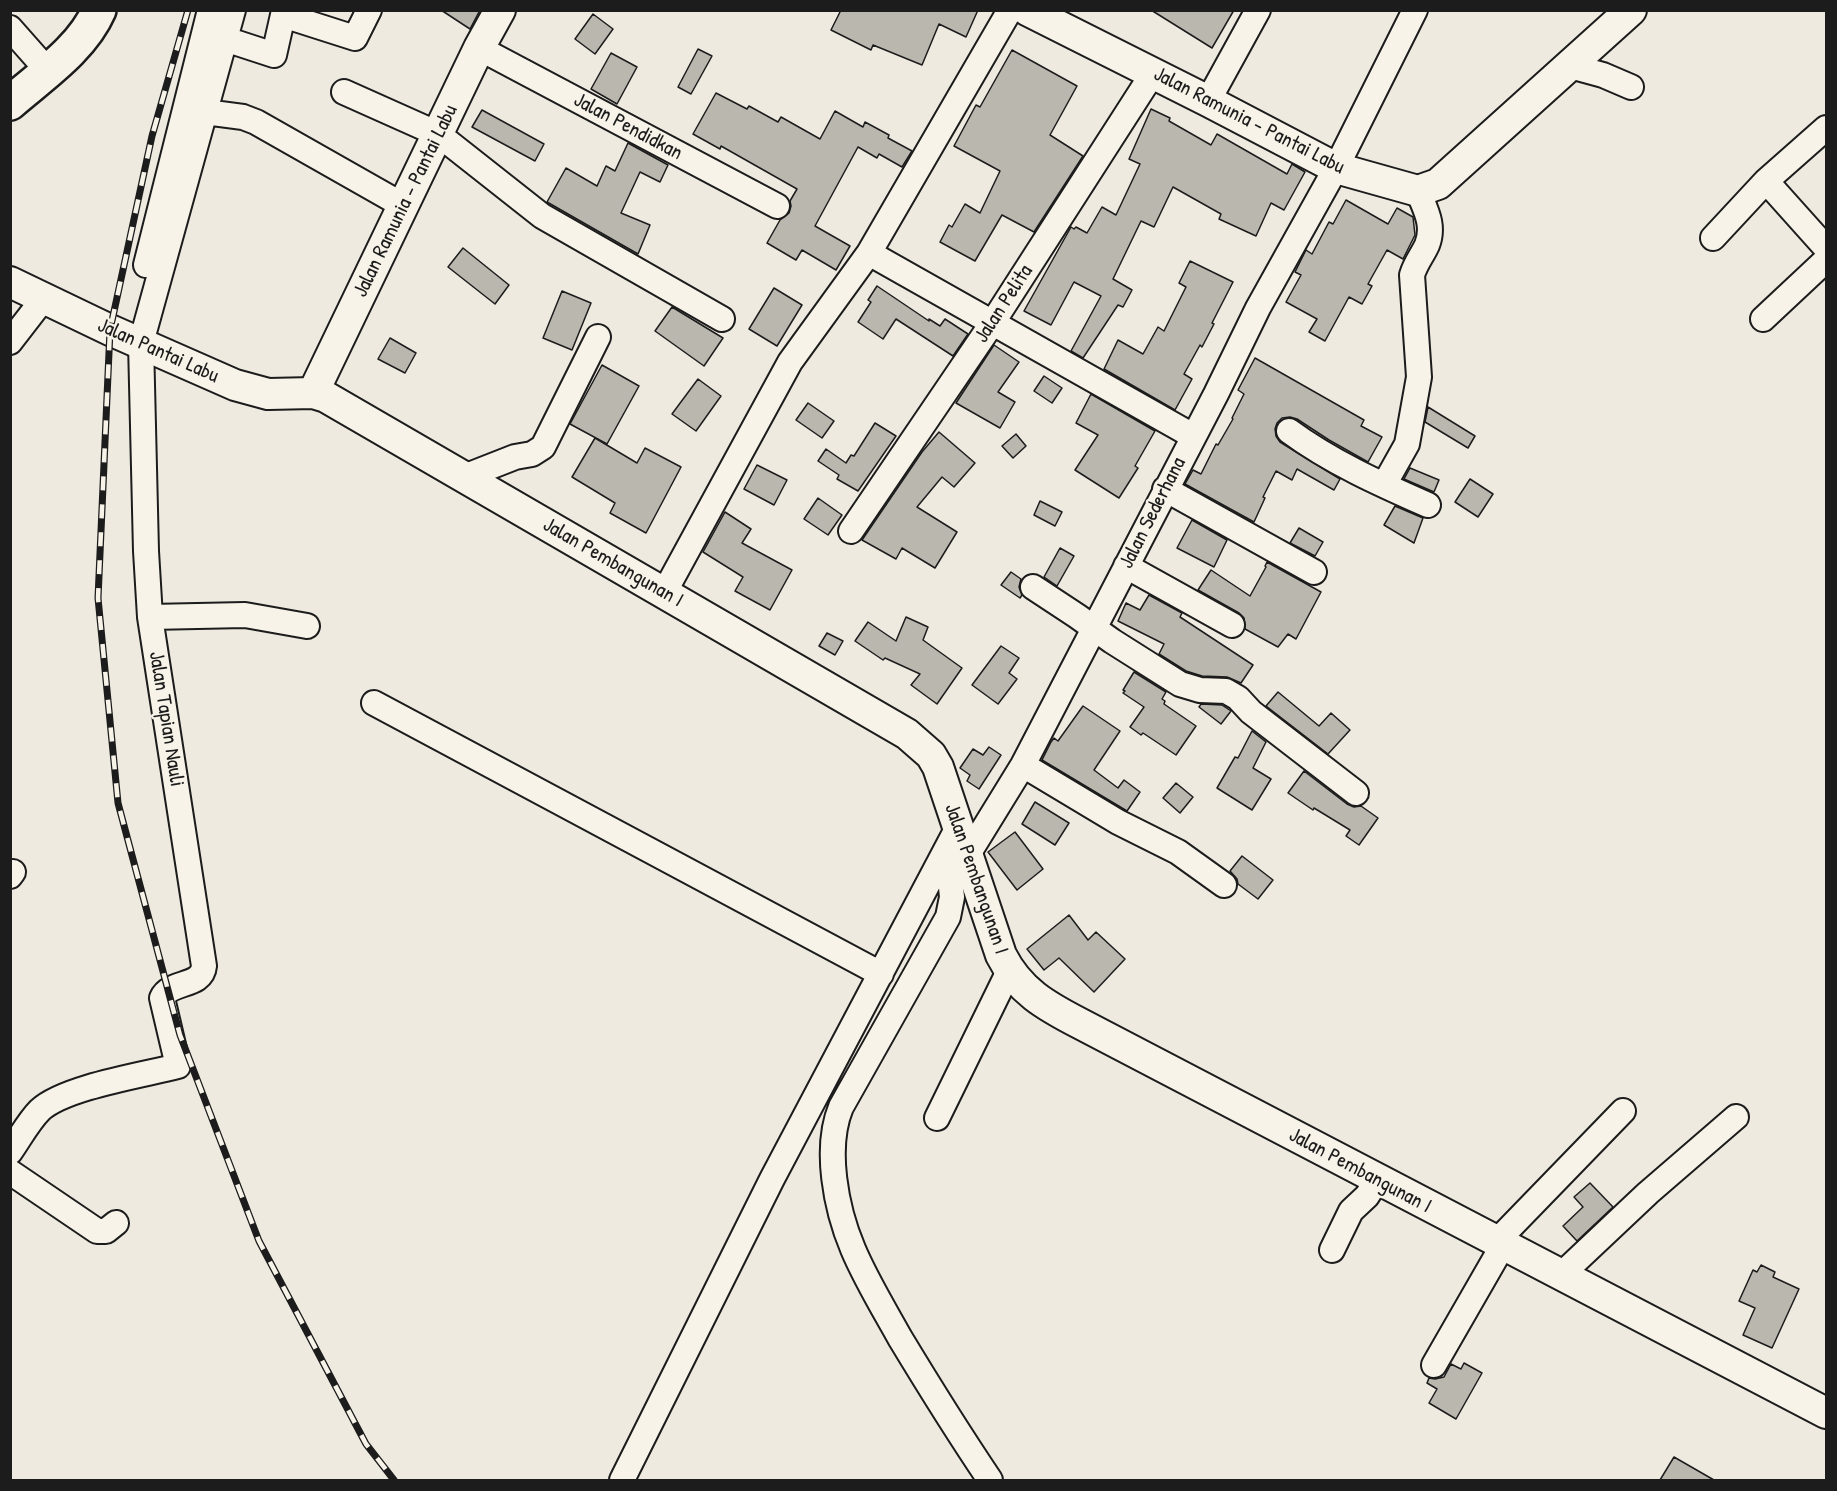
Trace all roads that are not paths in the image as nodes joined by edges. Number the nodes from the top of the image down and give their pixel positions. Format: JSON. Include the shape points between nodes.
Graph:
{"nodes":[{"id":1,"x":99,"y":10,"type":"edge"},
{"id":2,"x":210,"y":10,"type":"edge"},
{"id":3,"x":232,"y":10,"type":"edge"},
{"id":4,"x":369,"y":10,"type":"edge"},
{"id":5,"x":500,"y":10,"type":"edge"},
{"id":6,"x":1010,"y":10,"type":"edge"},
{"id":7,"x":1027,"y":10,"type":"edge"},
{"id":8,"x":1258,"y":10,"type":"edge"},
{"id":9,"x":1415,"y":10,"type":"edge"},
{"id":10,"x":1631,"y":10,"type":"edge"},
{"id":11,"x":10,"y":28,"type":"edge"},
{"id":12,"x":225,"y":39,"type":"junction"},
{"id":13,"x":479,"y":48,"type":"junction"},
{"id":14,"x":1570,"y":66,"type":"junction"},
{"id":15,"x":48,"y":70,"type":"junction"},
{"id":16,"x":1153,"y":73,"type":"junction"},
{"id":17,"x":1631,"y":87,"type":"dead end"},
{"id":18,"x":344,"y":92,"type":"dead end"},
{"id":19,"x":1208,"y":101,"type":"junction"},
{"id":20,"x":10,"y":103,"type":"edge"},
{"id":21,"x":205,"y":112,"type":"junction"},
{"id":22,"x":1827,"y":128,"type":"edge"},
{"id":23,"x":438,"y":134,"type":"junction"},
{"id":24,"x":1336,"y":168,"type":"junction"},
{"id":25,"x":1766,"y":181,"type":"junction"},
{"id":26,"x":1418,"y":191,"type":"junction"},
{"id":27,"x":170,"y":206,"type":"junction"},
{"id":28,"x":777,"y":206,"type":"dead end"},
{"id":29,"x":404,"y":207,"type":"junction"},
{"id":30,"x":1713,"y":238,"type":"dead end"},
{"id":31,"x":1827,"y":248,"type":"edge"},
{"id":32,"x":869,"y":253,"type":"junction"},
{"id":33,"x":1827,"y":260,"type":"edge"},
{"id":34,"x":10,"y":282,"type":"edge"},
{"id":35,"x":44,"y":298,"type":"junction"},
{"id":36,"x":1763,"y":319,"type":"dead end"},
{"id":37,"x":722,"y":320,"type":"dead end"},
{"id":38,"x":993,"y":322,"type":"junction"},
{"id":39,"x":598,"y":337,"type":"dead end"},
{"id":40,"x":134,"y":340,"type":"junction"},
{"id":41,"x":10,"y":342,"type":"edge"},
{"id":42,"x":313,"y":393,"type":"junction"},
{"id":43,"x":1289,"y":431,"type":"dead end"},
{"id":44,"x":1193,"y":436,"type":"junction"},
{"id":45,"x":464,"y":477,"type":"junction"},
{"id":46,"x":1384,"y":485,"type":"junction"},
{"id":47,"x":1165,"y":489,"type":"junction"},
{"id":48,"x":1428,"y":505,"type":"dead end"},
{"id":49,"x":851,"y":531,"type":"dead end"},
{"id":50,"x":1126,"y":566,"type":"junction"},
{"id":51,"x":1314,"y":572,"type":"dead end"},
{"id":52,"x":1033,"y":587,"type":"dead end"},
{"id":53,"x":664,"y":593,"type":"junction"},
{"id":54,"x":150,"y":617,"type":"junction"},
{"id":55,"x":1232,"y":625,"type":"dead end"},
{"id":56,"x":307,"y":626,"type":"dead end"},
{"id":57,"x":1094,"y":628,"type":"junction"},
{"id":58,"x":374,"y":703,"type":"dead end"},
{"id":59,"x":1023,"y":765,"type":"junction"},
{"id":60,"x":1356,"y":793,"type":"dead end"},
{"id":61,"x":957,"y":844,"type":"junction"},
{"id":62,"x":1224,"y":885,"type":"dead end"},
{"id":63,"x":1009,"y":971,"type":"junction"},
{"id":64,"x":881,"y":974,"type":"junction"},
{"id":65,"x":1623,"y":1111,"type":"dead end"},
{"id":66,"x":1736,"y":1117,"type":"dead end"},
{"id":67,"x":937,"y":1118,"type":"dead end"},
{"id":68,"x":10,"y":1152,"type":"edge"},
{"id":69,"x":10,"y":1172,"type":"edge"},
{"id":70,"x":1377,"y":1180,"type":"junction"},
{"id":71,"x":116,"y":1223,"type":"dead end"},
{"id":72,"x":1500,"y":1244,"type":"junction"},
{"id":73,"x":1332,"y":1250,"type":"dead end"},
{"id":74,"x":1561,"y":1275,"type":"junction"},
{"id":75,"x":1434,"y":1365,"type":"dead end"},
{"id":76,"x":1827,"y":1413,"type":"edge"},
{"id":77,"x":622,"y":1480,"type":"edge"},
{"id":78,"x":990,"y":1480,"type":"edge"}],
"edges":[{"from":1,"to":15,"type":"highway","via":[[79,41]]},
{"from":2,"to":27,"type":"street"},
{"from":3,"to":12,"type":"street"},
{"from":4,"to":12,"type":"street","via":[[355,38],[283,15],[274,55]]},
{"from":5,"to":13,"type":"main road","name":"Jalan Ramunia - Pantai Labu"},
{"from":6,"to":32,"type":"street"},
{"from":7,"to":16,"type":"main road","name":"Jalan Ramunia - Pantai Labu"},
{"from":8,"to":19,"type":"street"},
{"from":9,"to":24,"type":"street","name":"Jalan Sederhana"},
{"from":10,"to":14,"type":"main road"},
{"from":11,"to":15,"type":"street"},
{"from":12,"to":21,"type":"street"},
{"from":13,"to":23,"type":"main road","name":"Jalan Ramunia - Pantai Labu"},
{"from":13,"to":28,"type":"street","name":"Jalan Pendidkan"},
{"from":14,"to":17,"type":"street"},
{"from":14,"to":26,"type":"main road","via":[[1438,184]]},
{"from":15,"to":20,"type":"highway"},
{"from":16,"to":19,"type":"main road","name":"Jalan Ramunia - Pantai Labu"},
{"from":16,"to":38,"type":"street","name":"Jalan Pelita"},
{"from":18,"to":23,"type":"street"},
{"from":19,"to":24,"type":"main road","name":"Jalan Ramunia - Pantai Labu"},
{"from":21,"to":27,"type":"street"},
{"from":21,"to":29,"type":"street","via":[[256,122]]},
{"from":22,"to":25,"type":"street"},
{"from":23,"to":29,"type":"main road","name":"Jalan Ramunia - Pantai Labu"},
{"from":23,"to":37,"type":"street","via":[[542,216]]},
{"from":24,"to":26,"type":"main road","name":"Jalan Ramunia - Pantai Labu"},
{"from":24,"to":44,"type":"street","name":"Jalan Sederhana"},
{"from":25,"to":30,"type":"street"},
{"from":25,"to":31,"type":"street"},
{"from":26,"to":46,"type":"street","via":[[1429,217],[1430,231],[1412,275],[1419,377],[1407,444]]},
{"from":27,"to":40,"type":"street","name":"Jalan Tapian Nauli"},
{"from":29,"to":42,"type":"main road","name":"Jalan Ramunia - Pantai Labu"},
{"from":32,"to":38,"type":"street"},
{"from":32,"to":53,"type":"street","via":[[790,362]]},
{"from":33,"to":36,"type":"street"},
{"from":34,"to":35,"type":"main road","name":"Jalan Pantai Labu"},
{"from":35,"to":40,"type":"main road","name":"Jalan Pantai Labu"},
{"from":35,"to":41,"type":"street"},
{"from":38,"to":44,"type":"street"},
{"from":38,"to":49,"type":"street","name":"Jalan Pelita"},
{"from":39,"to":45,"type":"street","via":[[543,447]]},
{"from":40,"to":42,"type":"main road","name":"Jalan Pantai Labu","via":[[250,390],[268,394]]},
{"from":40,"to":54,"type":"street","name":"Jalan Tapian Nauli"},
{"from":42,"to":45,"type":"main road","name":"Jalan Pembangunan I","via":[[347,408]]},
{"from":43,"to":46,"type":"street"},
{"from":44,"to":47,"type":"street","name":"Jalan Sederhana"},
{"from":45,"to":53,"type":"main road","name":"Jalan Pembangunan I"},
{"from":46,"to":48,"type":"street"},
{"from":47,"to":50,"type":"street","name":"Jalan Sederhana"},
{"from":47,"to":51,"type":"street"},
{"from":50,"to":55,"type":"street"},
{"from":50,"to":57,"type":"street","name":"Jalan Sederhana"},
{"from":52,"to":57,"type":"street"},
{"from":53,"to":61,"type":"main road","name":"Jalan Pembangunan I","via":[[907,734],[938,767]]},
{"from":54,"to":56,"type":"street","via":[[245,615]]},
{"from":54,"to":68,"type":"street","name":"Jalan Tapian Nauli","via":[[204,972],[168,990],[162,998],[178,1066],[50,1102],[33,1118]]},
{"from":57,"to":59,"type":"street","name":"Jalan Sederhana"},
{"from":57,"to":60,"type":"street","via":[[1180,684],[1200,690],[1226,690]]},
{"from":58,"to":64,"type":"street"},
{"from":59,"to":61,"type":"street","name":"Jalan Sederhana"},
{"from":59,"to":62,"type":"street","via":[[1118,822],[1178,852]]},
{"from":61,"to":63,"type":"main road","name":"Jalan Pembangunan I"},
{"from":61,"to":64,"type":"street","name":"Jalan Sederhana"},
{"from":61,"to":78,"type":"street","via":[[948,917],[841,1107],[833,1131],[834,1163],[842,1215],[853,1249],[939,1405]]},
{"from":63,"to":67,"type":"street"},
{"from":63,"to":70,"type":"main road","name":"Jalan Pembangunan I","via":[[1034,997],[1059,1012]]},
{"from":64,"to":77,"type":"street","name":"Jalan Sederhana","via":[[783,1158]]},
{"from":65,"to":72,"type":"street"},
{"from":66,"to":74,"type":"street"},
{"from":69,"to":71,"type":"street","via":[[98,1231],[106,1231]]},
{"from":70,"to":72,"type":"main road","name":"Jalan Pembangunan I"},
{"from":70,"to":73,"type":"street","via":[[1351,1211]]},
{"from":72,"to":74,"type":"main road","name":"Jalan Pembangunan I"},
{"from":72,"to":75,"type":"street"},
{"from":74,"to":76,"type":"main road","name":"Jalan Pembangunan I"}]}
